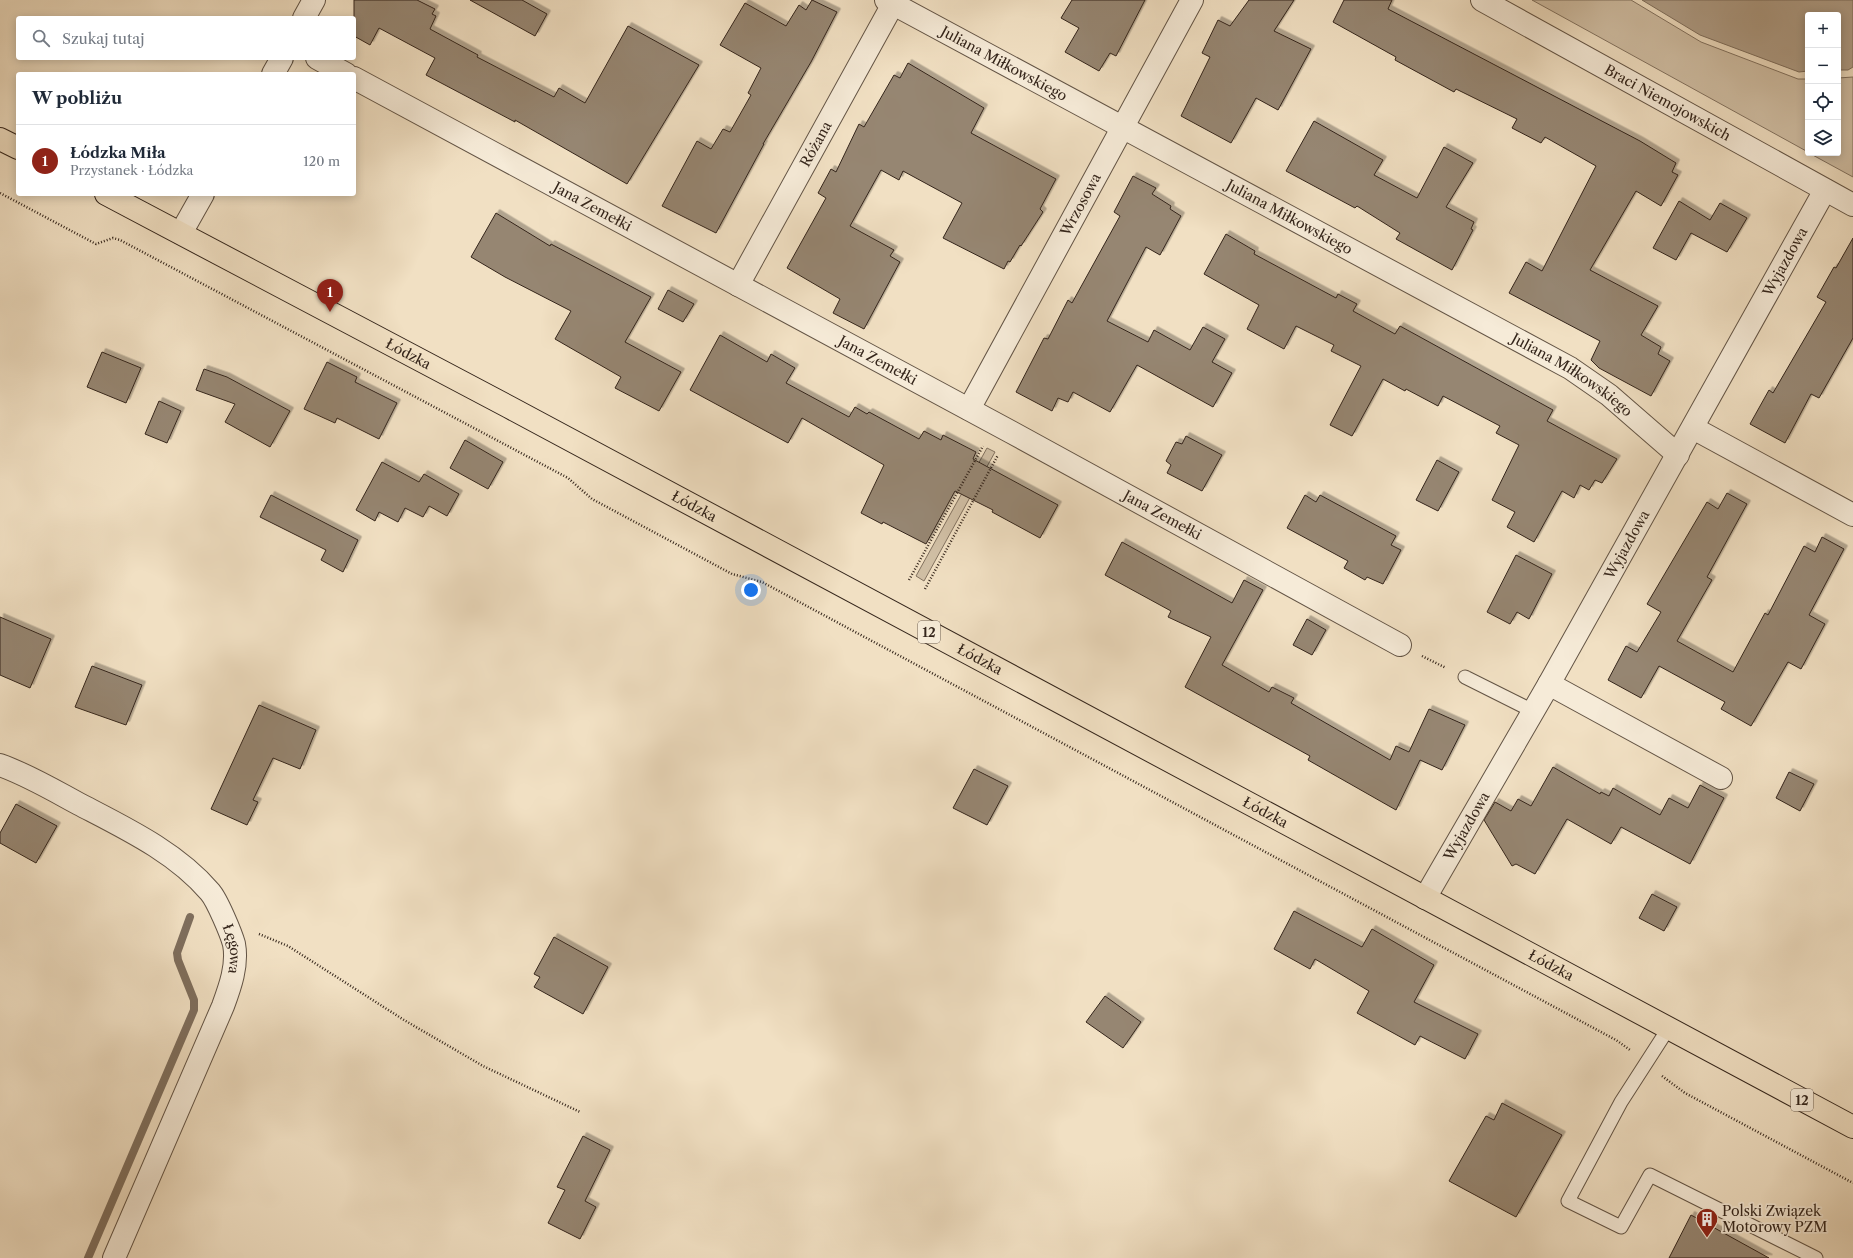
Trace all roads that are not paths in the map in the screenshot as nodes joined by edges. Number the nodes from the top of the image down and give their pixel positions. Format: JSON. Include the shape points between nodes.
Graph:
{"nodes":[{"id":1,"x":314,"y":0,"type":"edge"},
{"id":2,"x":1192,"y":0,"type":"edge"},
{"id":3,"x":1482,"y":0,"type":"edge"},
{"id":4,"x":889,"y":2,"type":"edge"},
{"id":5,"x":305,"y":16,"type":"edge"},
{"id":6,"x":281,"y":60,"type":"edge"},
{"id":7,"x":320,"y":60,"type":"edge"},
{"id":8,"x":274,"y":72,"type":"edge"},
{"id":9,"x":342,"y":72,"type":"edge"},
{"id":10,"x":356,"y":79,"type":"edge"},
{"id":11,"x":1122,"y":128,"type":"junction"},
{"id":12,"x":0,"y":139,"type":"edge"},
{"id":13,"x":16,"y":147,"type":"edge"},
{"id":14,"x":1825,"y":190,"type":"junction"},
{"id":15,"x":110,"y":196,"type":"edge"},
{"id":16,"x":202,"y":196,"type":"edge"},
{"id":17,"x":1853,"y":204,"type":"edge"},
{"id":18,"x":181,"y":233,"type":"junction"},
{"id":19,"x":738,"y":285,"type":"junction"},
{"id":20,"x":968,"y":409,"type":"junction"},
{"id":21,"x":1693,"y":428,"type":"junction"},
{"id":22,"x":1678,"y":455,"type":"junction"},
{"id":23,"x":1853,"y":514,"type":"edge"},
{"id":24,"x":1400,"y":645,"type":"road end"},
{"id":25,"x":1465,"y":677,"type":"road end"},
{"id":26,"x":1549,"y":684,"type":"junction"},
{"id":27,"x":1533,"y":711,"type":"junction"},
{"id":28,"x":0,"y":765,"type":"edge"},
{"id":29,"x":1721,"y":778,"type":"dead end"},
{"id":30,"x":1425,"y":898,"type":"junction"},
{"id":31,"x":1668,"y":1029,"type":"junction"},
{"id":32,"x":1853,"y":1127,"type":"edge"},
{"id":33,"x":114,"y":1258,"type":"edge"},
{"id":34,"x":1816,"y":1258,"type":"edge"}],
"edges":[{"from":1,"to":5,"type":"street"},
{"from":2,"to":11,"type":"street","name":"Wrzosowa"},
{"from":3,"to":14,"type":"street","name":"Braci Niemojowskich"},
{"from":4,"to":11,"type":"street","name":"Juliana Miłkowskiego"},
{"from":4,"to":19,"type":"street","name":"Różana"},
{"from":6,"to":8,"type":"street"},
{"from":7,"to":9,"type":"street"},
{"from":10,"to":19,"type":"street","name":"Jana Zemełki"},
{"from":11,"to":20,"type":"street","name":"Wrzosowa"},
{"from":11,"to":22,"type":"street","name":"Juliana Miłkowskiego","via":[[1570,368],[1609,395]]},
{"from":12,"to":13,"type":"main road"},
{"from":14,"to":17,"type":"street","name":"Braci Niemojowskich"},
{"from":14,"to":21,"type":"street","name":"Wyjazdowa"},
{"from":15,"to":18,"type":"main road","name":"Łódzka","number":"12"},
{"from":16,"to":18,"type":"street"},
{"from":18,"to":30,"type":"main road","name":"Łódzka","number":"12"},
{"from":19,"to":20,"type":"street","name":"Jana Zemełki"},
{"from":20,"to":24,"type":"street","name":"Jana Zemełki"},
{"from":21,"to":22,"type":"street","name":"Wyjazdowa"},
{"from":21,"to":23,"type":"street"},
{"from":22,"to":26,"type":"street","name":"Wyjazdowa"},
{"from":25,"to":27,"type":"lane"},
{"from":26,"to":27,"type":"street","name":"Wyjazdowa"},
{"from":26,"to":29,"type":"street"},
{"from":27,"to":30,"type":"street","name":"Wyjazdowa"},
{"from":28,"to":33,"type":"street","name":"Łęgowa","via":[[20,772],[122,826],[184,865],[211,893],[234,944],[235,955],[230,985],[223,1006]]},
{"from":30,"to":31,"type":"main road","name":"Łódzka","number":"12"},
{"from":31,"to":32,"type":"main road","name":"Łódzka","number":"12"},
{"from":31,"to":34,"type":"lane","via":[[1621,1102],[1568,1201],[1621,1227],[1650,1175]]}]}
